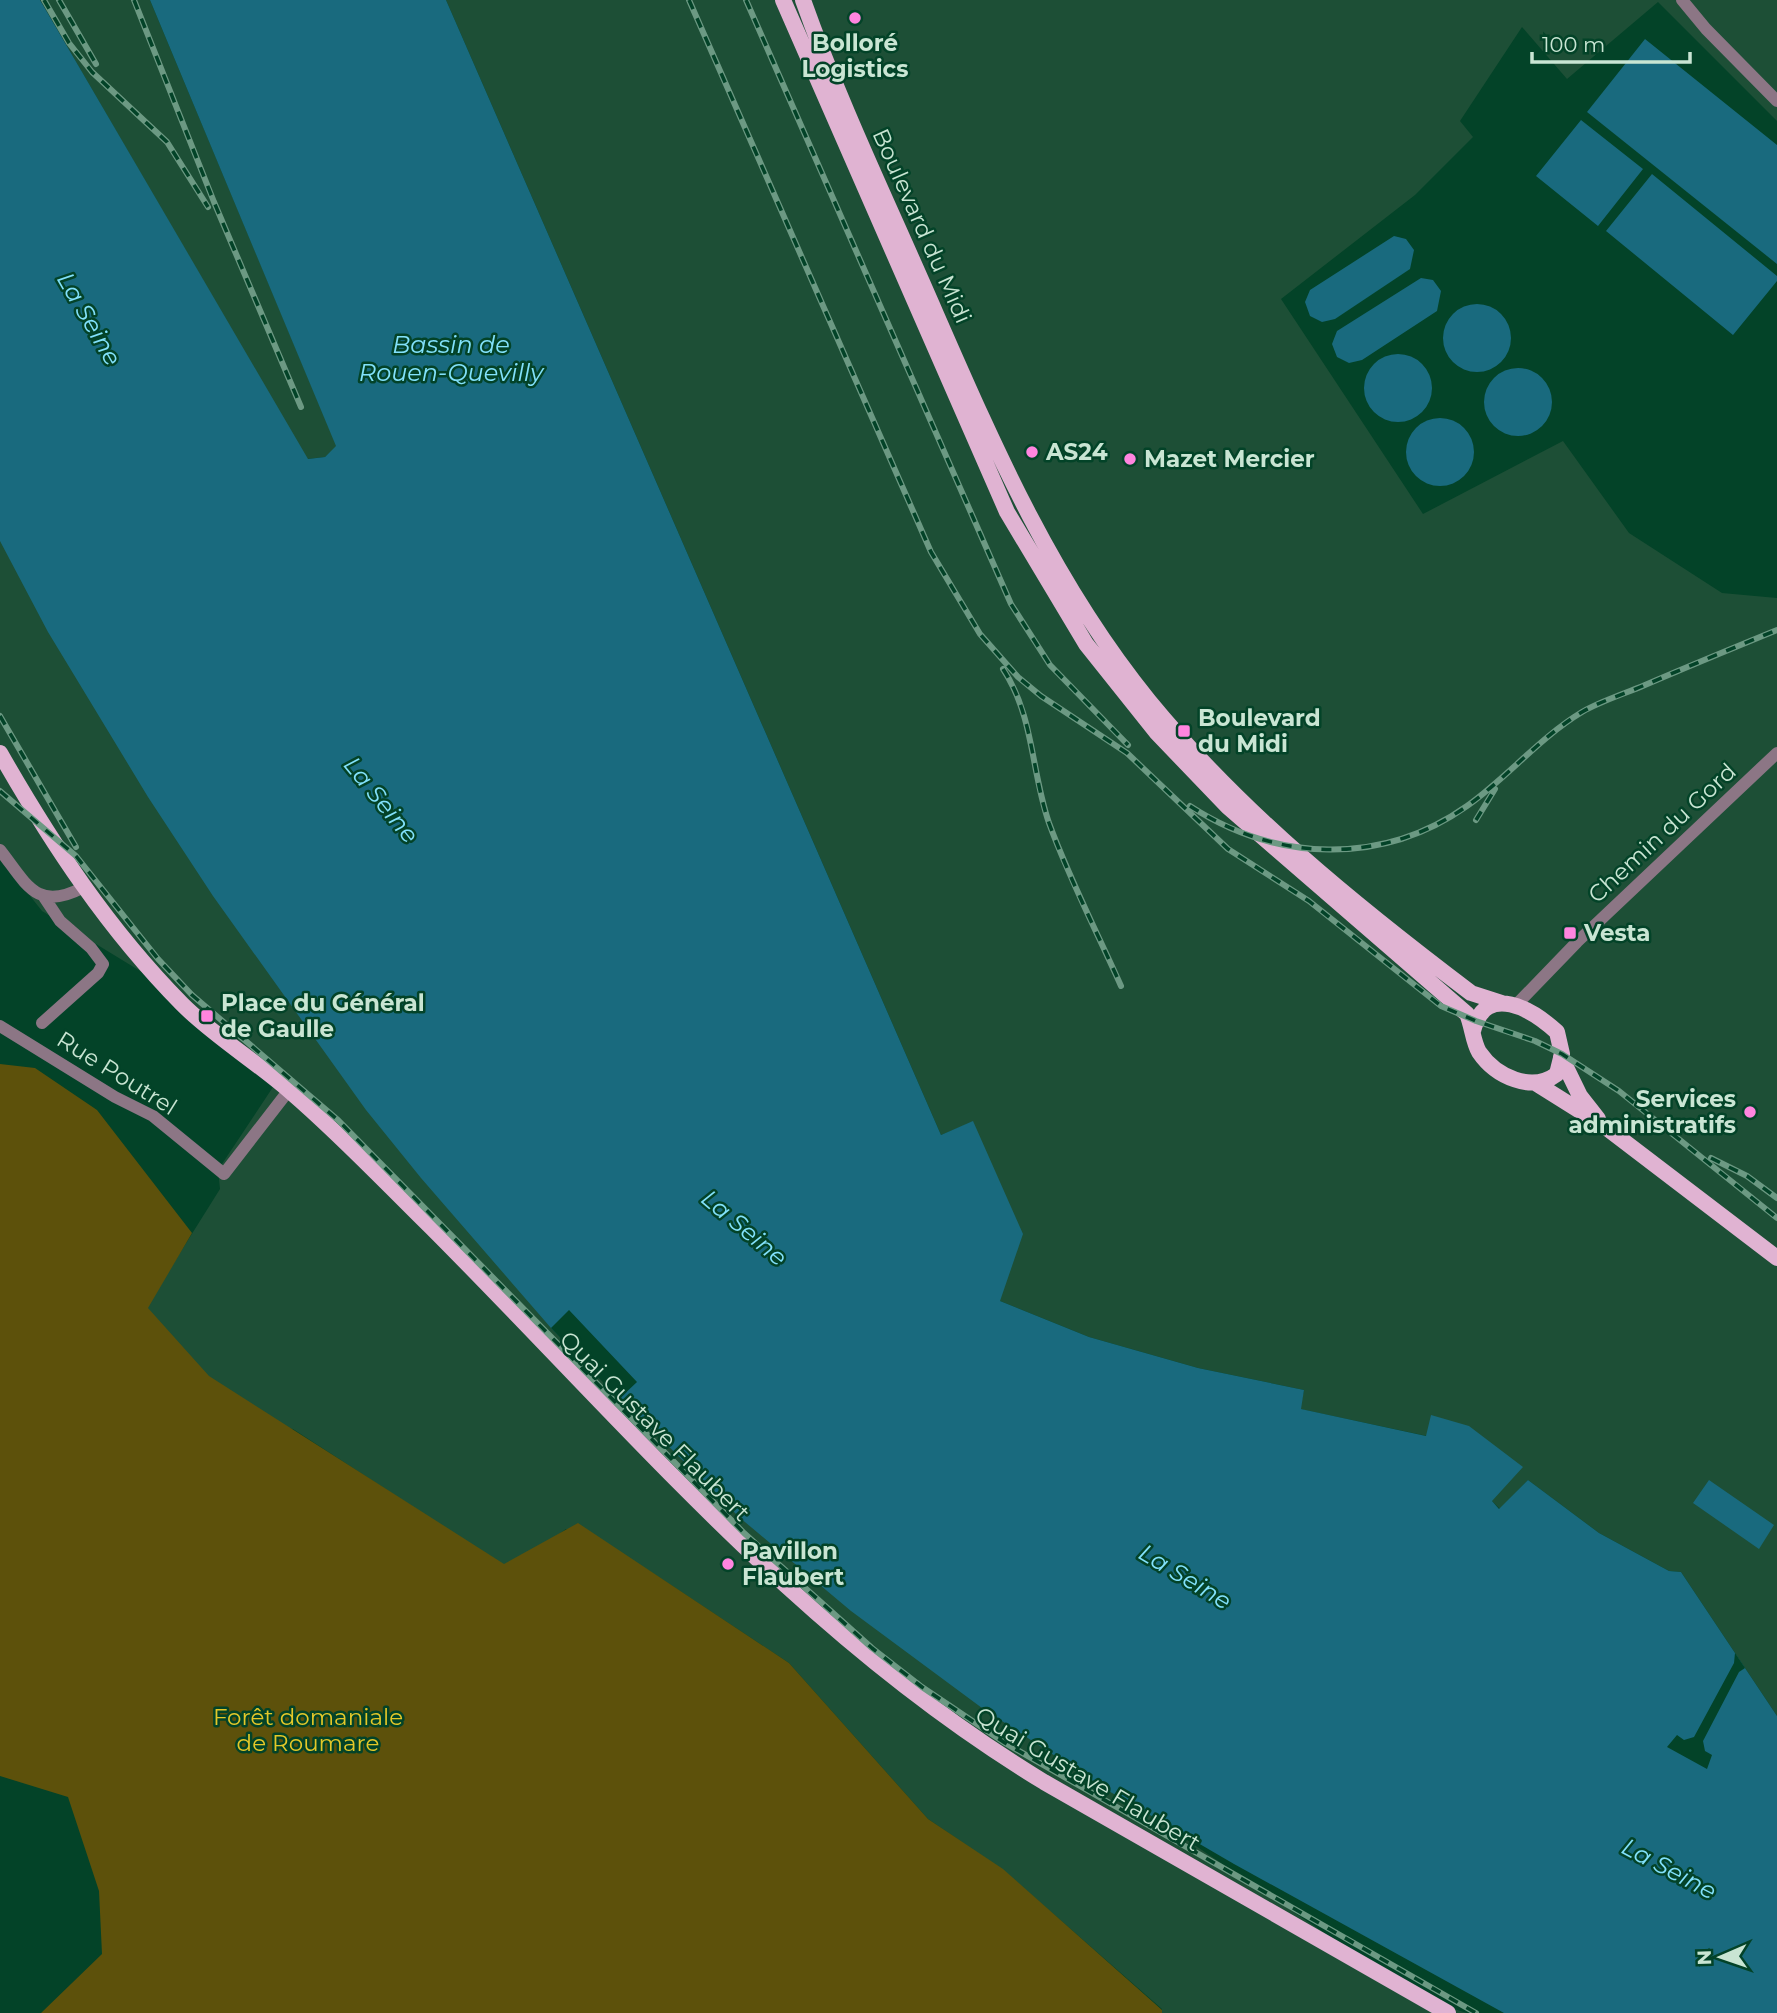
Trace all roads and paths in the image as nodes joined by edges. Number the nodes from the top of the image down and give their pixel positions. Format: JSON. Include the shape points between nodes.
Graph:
{"nodes":[{"id":1,"x":783,"y":0,"type":"edge"},
{"id":2,"x":803,"y":0,"type":"edge"},
{"id":3,"x":1682,"y":0,"type":"edge"},
{"id":4,"x":1777,"y":101,"type":"edge"},
{"id":5,"x":1013,"y":523,"type":"junction"},
{"id":6,"x":1083,"y":616,"type":"junction"},
{"id":7,"x":1086,"y":644,"type":"junction"},
{"id":8,"x":0,"y":753,"type":"edge"},
{"id":9,"x":1777,"y":753,"type":"edge"},
{"id":10,"x":0,"y":850,"type":"edge"},
{"id":11,"x":82,"y":888,"type":"junction"},
{"id":12,"x":44,"y":897,"type":"junction"},
{"id":13,"x":1509,"y":1004,"type":"junction"},
{"id":14,"x":42,"y":1024,"type":"dead end"},
{"id":15,"x":0,"y":1026,"type":"edge"},
{"id":16,"x":1473,"y":1031,"type":"junction"},
{"id":17,"x":1561,"y":1057,"type":"junction"},
{"id":18,"x":1537,"y":1084,"type":"junction"},
{"id":19,"x":289,"y":1090,"type":"junction"},
{"id":20,"x":1604,"y":1126,"type":"junction"},
{"id":21,"x":1777,"y":1258,"type":"edge"},
{"id":22,"x":1448,"y":2013,"type":"edge"}],
"edges":[{"from":1,"to":5,"type":"main road","name":"Boulevard du Midi"},
{"from":2,"to":6,"type":"main road","name":"Boulevard du Midi","via":[[829,71],[1005,472]]},
{"from":3,"to":4,"type":"street"},
{"from":5,"to":6,"type":"main road","name":"Boulevard du Midi"},
{"from":5,"to":7,"type":"main road","name":"Boulevard du Midi"},
{"from":6,"to":7,"type":"main road","name":"Boulevard du Midi"},
{"from":6,"to":13,"type":"main road","name":"Boulevard du Midi","via":[[1166,721],[1272,830],[1471,993]]},
{"from":7,"to":16,"type":"main road","name":"Boulevard du Midi","via":[[1157,733],[1228,807],[1467,1014]]},
{"from":8,"to":11,"type":"main road","name":"Quai Gustave Flaubert"},
{"from":9,"to":13,"type":"street","name":"Chemin du Gord"},
{"from":10,"to":12,"type":"street","via":[[24,882]]},
{"from":11,"to":12,"type":"street","via":[[59,898]]},
{"from":11,"to":19,"type":"main road","name":"Quai Gustave Flaubert","via":[[186,1008]]},
{"from":12,"to":14,"type":"street","via":[[103,964]]},
{"from":13,"to":16,"type":"main road","via":[[1487,1009],[1477,1018]]},
{"from":13,"to":17,"type":"main road","via":[[1557,1032]]},
{"from":15,"to":19,"type":"street","name":"Rue Poutrel","via":[[153,1116],[224,1174]]},
{"from":16,"to":18,"type":"main road","via":[[1478,1050],[1497,1070]]},
{"from":17,"to":18,"type":"main road","via":[[1557,1074]]},
{"from":17,"to":20,"type":"main road","via":[[1580,1096]]},
{"from":18,"to":20,"type":"main road"},
{"from":19,"to":22,"type":"main road","name":"Quai Gustave Flaubert","via":[[439,1236],[729,1535],[886,1674],[995,1752]]},
{"from":20,"to":21,"type":"main road"}]}
